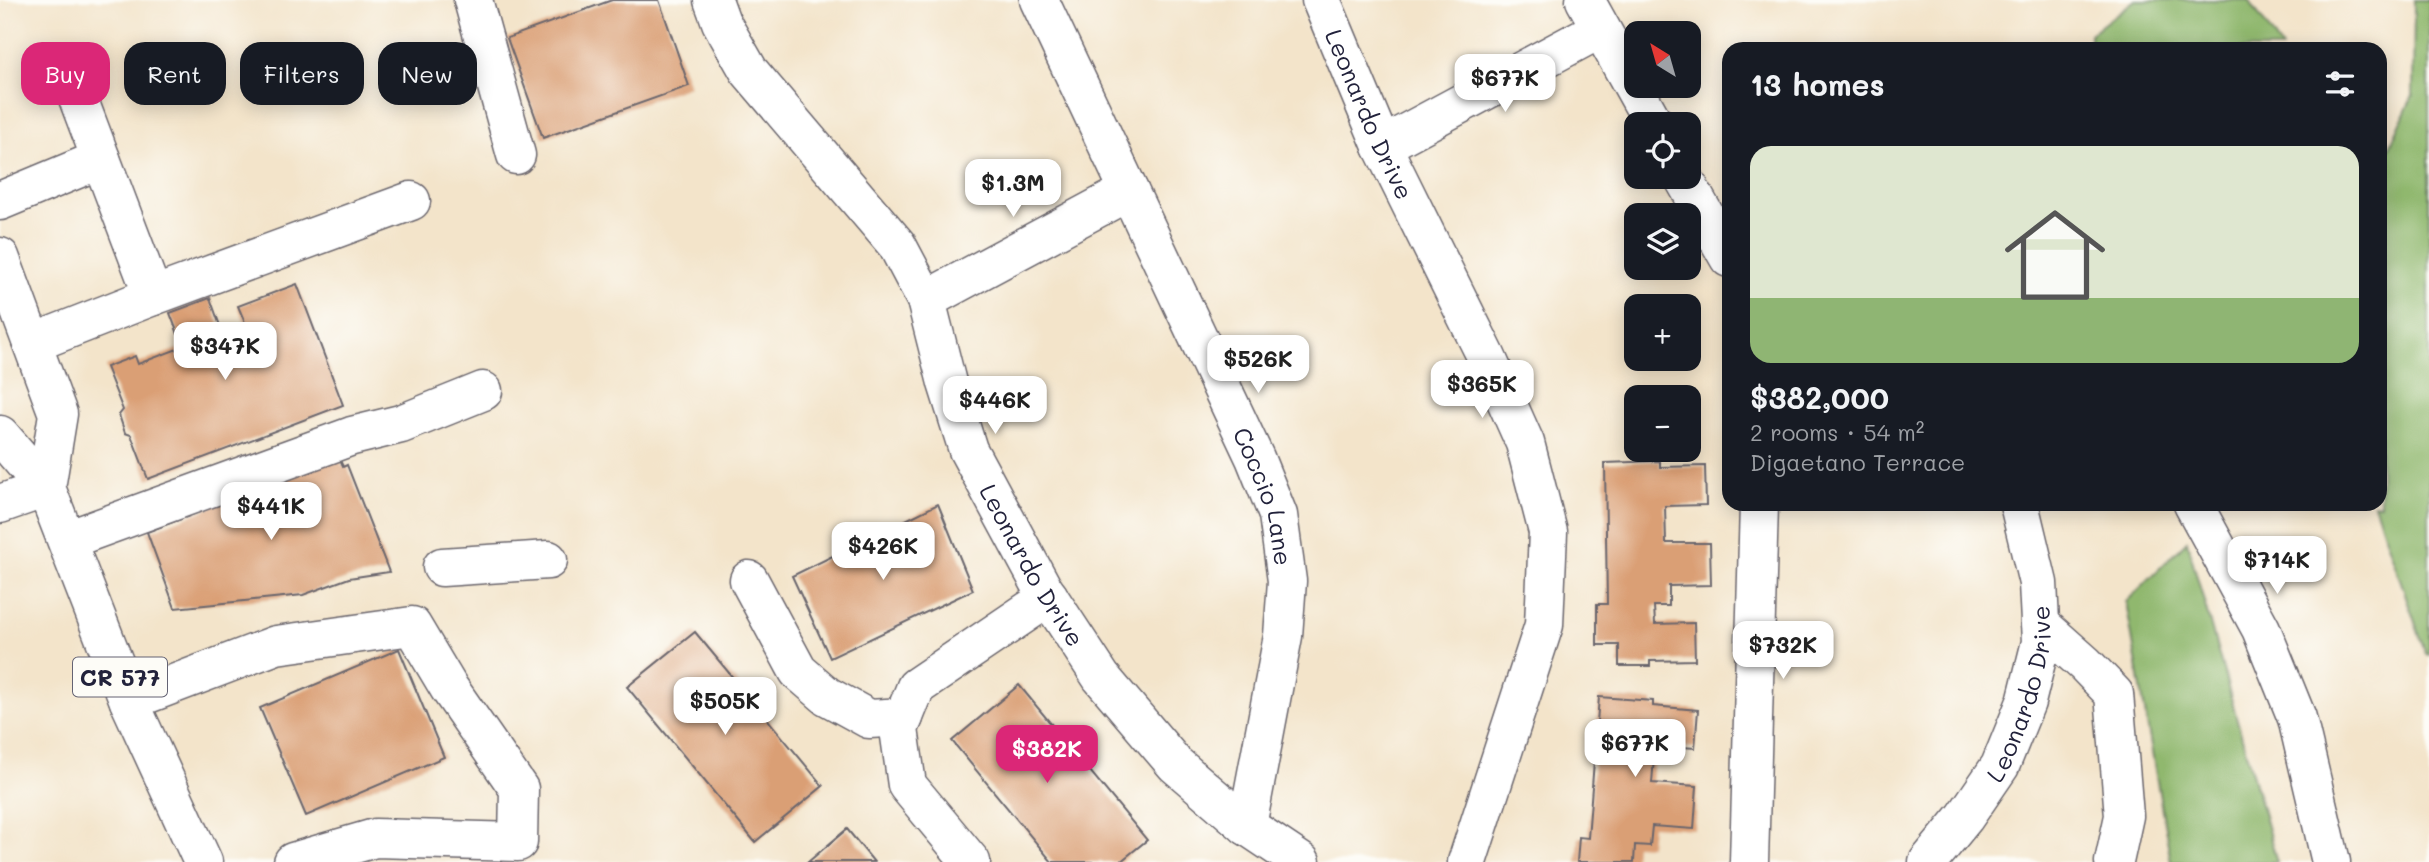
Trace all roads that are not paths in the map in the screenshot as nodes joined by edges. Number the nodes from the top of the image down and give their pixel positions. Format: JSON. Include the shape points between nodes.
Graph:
{"nodes":[{"id":1,"x":473,"y":0,"type":"edge"},
{"id":2,"x":713,"y":0,"type":"edge"},
{"id":3,"x":1039,"y":0,"type":"edge"},
{"id":4,"x":1321,"y":0,"type":"edge"},
{"id":5,"x":1593,"y":15,"type":"edge"},
{"id":6,"x":81,"y":105,"type":"edge"},
{"id":7,"x":1647,"y":112,"type":"edge"},
{"id":8,"x":1382,"y":146,"type":"junction"},
{"id":9,"x":516,"y":155,"type":"dead end"},
{"id":10,"x":101,"y":159,"type":"junction"},
{"id":11,"x":1690,"y":189,"type":"edge"},
{"id":12,"x":1129,"y":191,"type":"junction"},
{"id":13,"x":0,"y":201,"type":"edge"},
{"id":14,"x":411,"y":201,"type":"dead end"},
{"id":15,"x":1722,"y":246,"type":"edge"},
{"id":16,"x":0,"y":257,"type":"edge"},
{"id":17,"x":153,"y":296,"type":"junction"},
{"id":18,"x":926,"y":300,"type":"junction"},
{"id":19,"x":33,"y":343,"type":"junction"},
{"id":20,"x":483,"y":391,"type":"dead end"},
{"id":21,"x":0,"y":435,"type":"edge"},
{"id":22,"x":46,"y":488,"type":"junction"},
{"id":23,"x":0,"y":505,"type":"edge"},
{"id":24,"x":1759,"y":511,"type":"edge"},
{"id":25,"x":2021,"y":511,"type":"edge"},
{"id":26,"x":2197,"y":511,"type":"edge"},
{"id":27,"x":67,"y":540,"type":"junction"},
{"id":28,"x":548,"y":560,"type":"dead end"},
{"id":29,"x":442,"y":567,"type":"dead end"},
{"id":30,"x":749,"y":580,"type":"dead end"},
{"id":31,"x":1049,"y":597,"type":"junction"},
{"id":32,"x":2040,"y":624,"type":"junction"},
{"id":33,"x":129,"y":701,"type":"junction"},
{"id":34,"x":904,"y":717,"type":"junction"},
{"id":35,"x":1247,"y":826,"type":"junction"},
{"id":36,"x":202,"y":862,"type":"edge"},
{"id":37,"x":293,"y":862,"type":"edge"},
{"id":38,"x":971,"y":862,"type":"edge"},
{"id":39,"x":1301,"y":862,"type":"edge"},
{"id":40,"x":1467,"y":862,"type":"edge"},
{"id":41,"x":1749,"y":862,"type":"edge"},
{"id":42,"x":1928,"y":862,"type":"edge"},
{"id":43,"x":2114,"y":862,"type":"edge"},
{"id":44,"x":2331,"y":862,"type":"edge"}],
"edges":[{"from":1,"to":9,"type":"street"},
{"from":2,"to":18,"type":"street","name":"Leonardo Drive","via":[[749,71],[897,245]]},
{"from":3,"to":12,"type":"street","name":"Coccio Lane"},
{"from":4,"to":8,"type":"street","name":"Leonardo Drive"},
{"from":5,"to":7,"type":"street"},
{"from":5,"to":8,"type":"street"},
{"from":6,"to":10,"type":"street"},
{"from":8,"to":40,"type":"street","name":"Leonardo Drive","via":[[1525,443],[1548,532],[1544,625]]},
{"from":10,"to":13,"type":"street"},
{"from":10,"to":17,"type":"street"},
{"from":11,"to":15,"type":"street"},
{"from":12,"to":18,"type":"street"},
{"from":12,"to":35,"type":"street","name":"Coccio Lane","via":[[1278,514],[1287,581],[1283,636]]},
{"from":14,"to":17,"type":"street"},
{"from":16,"to":19,"type":"street"},
{"from":17,"to":19,"type":"street"},
{"from":18,"to":31,"type":"street","name":"Leonardo Drive","via":[[968,450]]},
{"from":19,"to":22,"type":"street","via":[[58,414]]},
{"from":20,"to":27,"type":"street"},
{"from":21,"to":22,"type":"street","number":"CR 577"},
{"from":22,"to":23,"type":"street"},
{"from":22,"to":27,"type":"street","number":"CR 577"},
{"from":24,"to":41,"type":"street"},
{"from":25,"to":32,"type":"street","name":"Leonardo Drive","via":[[2038,583]]},
{"from":26,"to":44,"type":"street","via":[[2261,629],[2297,718]]},
{"from":27,"to":33,"type":"street","number":"CR 577"},
{"from":28,"to":29,"type":"street"},
{"from":30,"to":34,"type":"street","via":[[798,671],[827,696],[869,719]]},
{"from":31,"to":34,"type":"street","via":[[916,687]]},
{"from":31,"to":35,"type":"street","name":"Leonardo Drive","via":[[1101,677],[1175,764]]},
{"from":32,"to":42,"type":"street","name":"Leonardo Drive","via":[[2041,642],[2026,702],[2000,766]]},
{"from":32,"to":43,"type":"street","via":[[2114,694],[2124,816]]},
{"from":33,"to":36,"type":"street","number":"CR 577"},
{"from":33,"to":37,"type":"street","via":[[276,645],[412,626],[519,789],[518,842],[375,838]]},
{"from":34,"to":38,"type":"street","via":[[899,729],[907,785]]},
{"from":35,"to":39,"type":"street","name":"Leonardo Drive"}]}
